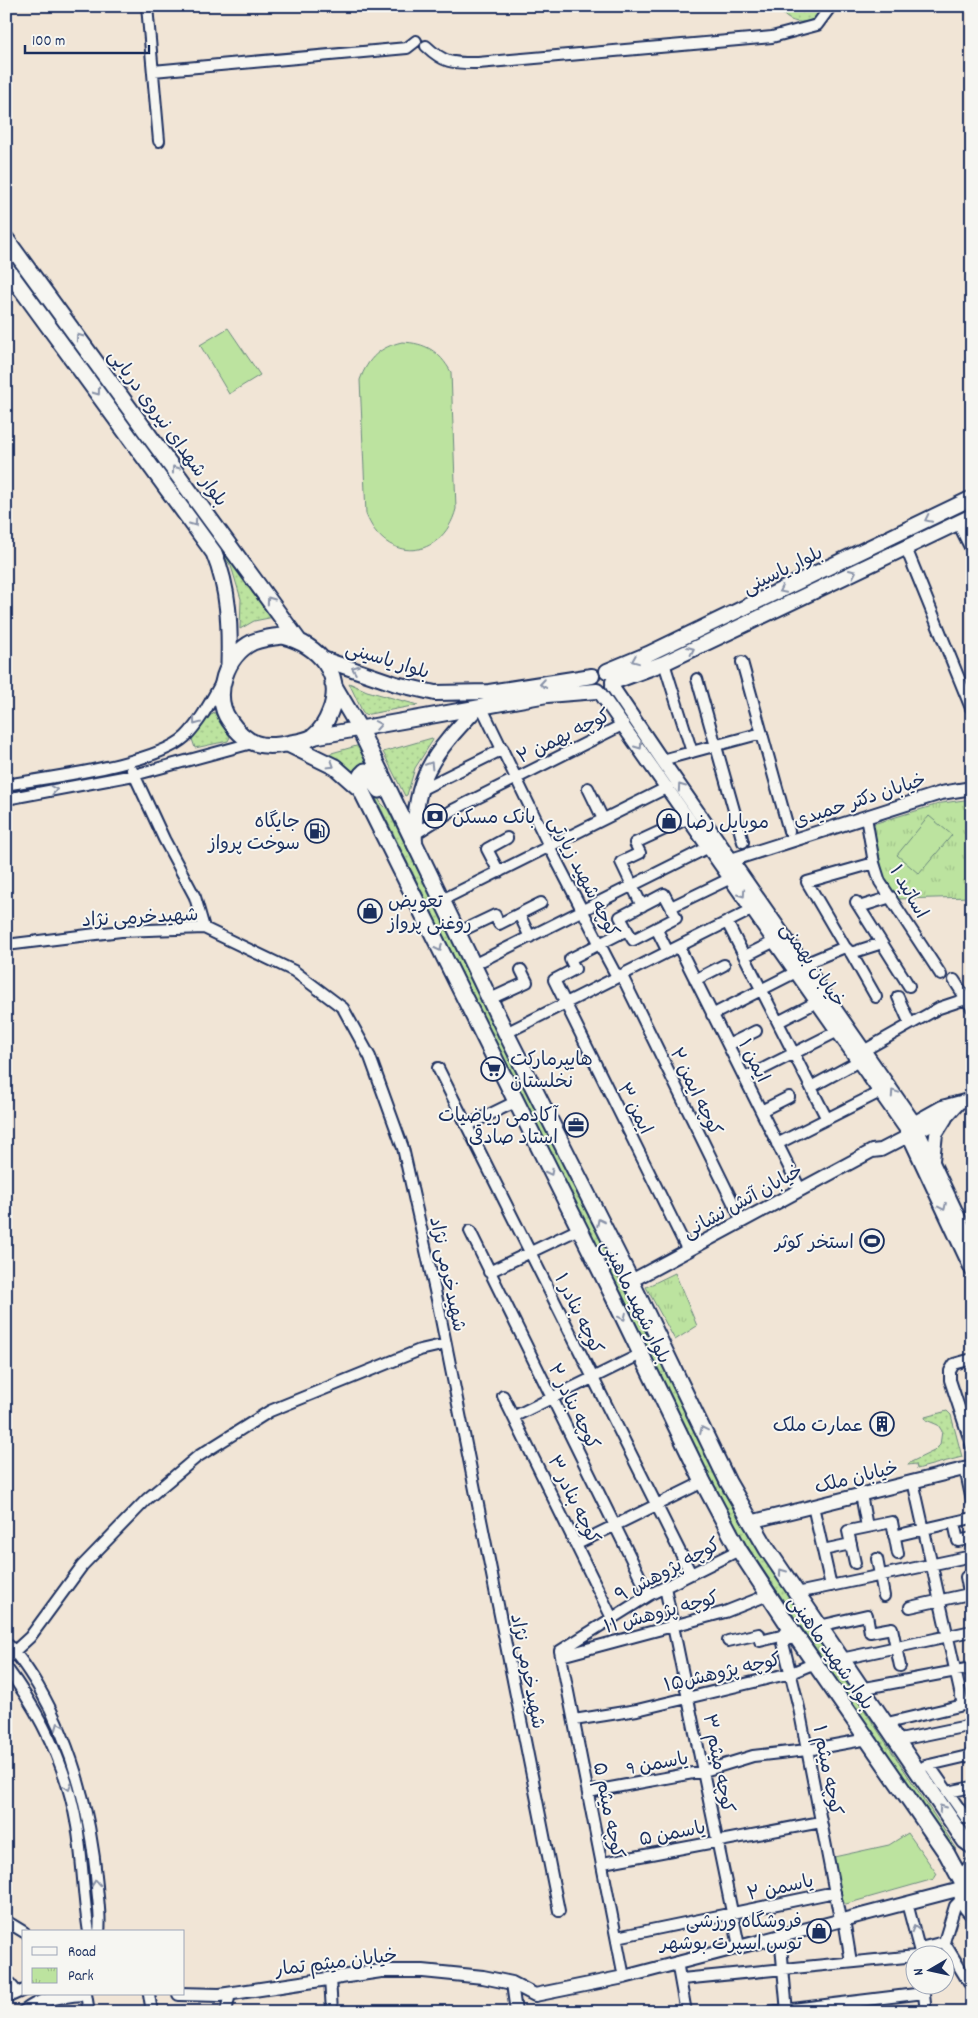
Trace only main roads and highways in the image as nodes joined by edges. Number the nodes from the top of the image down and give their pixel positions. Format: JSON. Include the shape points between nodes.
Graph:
{"nodes":[{"id":1,"x":6,"y":239,"type":"edge"},
{"id":2,"x":6,"y":268,"type":"edge"},
{"id":3,"x":972,"y":498,"type":"edge"},
{"id":4,"x":972,"y":516,"type":"edge"},
{"id":5,"x":298,"y":640,"type":"junction"},
{"id":6,"x":323,"y":659,"type":"junction"},
{"id":7,"x":229,"y":665,"type":"junction"},
{"id":8,"x":333,"y":684,"type":"junction"},
{"id":9,"x":606,"y":685,"type":"junction"},
{"id":10,"x":479,"y":708,"type":"junction"},
{"id":11,"x":359,"y":728,"type":"junction"},
{"id":12,"x":313,"y":737,"type":"junction"},
{"id":13,"x":288,"y":744,"type":"junction"},
{"id":14,"x":361,"y":790,"type":"junction"},
{"id":15,"x":397,"y":809,"type":"junction"},
{"id":16,"x":415,"y":840,"type":"junction"},
{"id":17,"x":968,"y":1843,"type":"edge"},
{"id":18,"x":946,"y":1854,"type":"junction"},
{"id":19,"x":972,"y":1866,"type":"edge"},
{"id":20,"x":962,"y":1890,"type":"junction"},
{"id":21,"x":972,"y":1913,"type":"edge"}],
"edges":[{"from":5,"to":1,"type":"main road","name":"بلوار شهدای نیروی دریایی","one_way":true},
{"from":2,"to":7,"type":"main road","name":"بلوار شهدای نیروی دریایی","one_way":true,"via":[[214,553],[223,575],[228,603]]},
{"from":3,"to":9,"type":"main road","name":"بلوار یاسینی","one_way":true,"via":[[648,654]]},
{"from":9,"to":4,"type":"main road","name":"بلوار یاسینی","one_way":true,"via":[[664,663]]},
{"from":5,"to":6,"type":"main road"},
{"from":5,"to":7,"type":"main road","via":[[283,636],[266,637],[239,652]]},
{"from":6,"to":8,"type":"main road"},
{"from":9,"to":6,"type":"main road","name":"بلوار یاسینی","one_way":true,"via":[[590,683],[592,676],[489,692],[435,693],[396,684]]},
{"from":7,"to":13,"type":"main road","via":[[223,681],[222,700],[227,717],[238,732],[252,743],[269,746]]},
{"from":8,"to":11,"type":"main road","name":"بلوار شهید ماهینی"},
{"from":8,"to":12,"type":"main road","via":[[333,704],[326,722]]},
{"from":9,"to":10,"type":"main road","name":"بلوار یاسینی"},
{"from":11,"to":10,"type":"main road","name":"بلوار یاسینی","one_way":true},
{"from":16,"to":10,"type":"main road","one_way":true,"via":[[422,777],[446,740]]},
{"from":11,"to":12,"type":"main road","name":"بلوار یاسینی"},
{"from":11,"to":15,"type":"main road","name":"بلوار شهید ماهینی"},
{"from":12,"to":13,"type":"main road"},
{"from":13,"to":14,"type":"main road","name":"بلوار شهید ماهینی","one_way":true,"via":[[336,768]]},
{"from":14,"to":15,"type":"main road","via":[[361,775],[365,771],[386,801]]},
{"from":14,"to":18,"type":"main road","name":"بلوار شهید ماهینی","one_way":true,"via":[[739,1550],[788,1636],[815,1663]]},
{"from":15,"to":16,"type":"main road","name":"بلوار شهید ماهینی"},
{"from":17,"to":16,"type":"main road","name":"بلوار شهید ماهینی","one_way":true,"via":[[922,1766],[895,1741],[883,1724],[750,1522],[506,1033]]},
{"from":17,"to":18,"type":"main road","via":[[962,1854],[953,1857]]},
{"from":18,"to":20,"type":"main road","name":"بلوار شهید ماهینی"},
{"from":19,"to":20,"type":"main road"},
{"from":20,"to":21,"type":"main road","name":"بلوار شهید ماهینی"}]}
